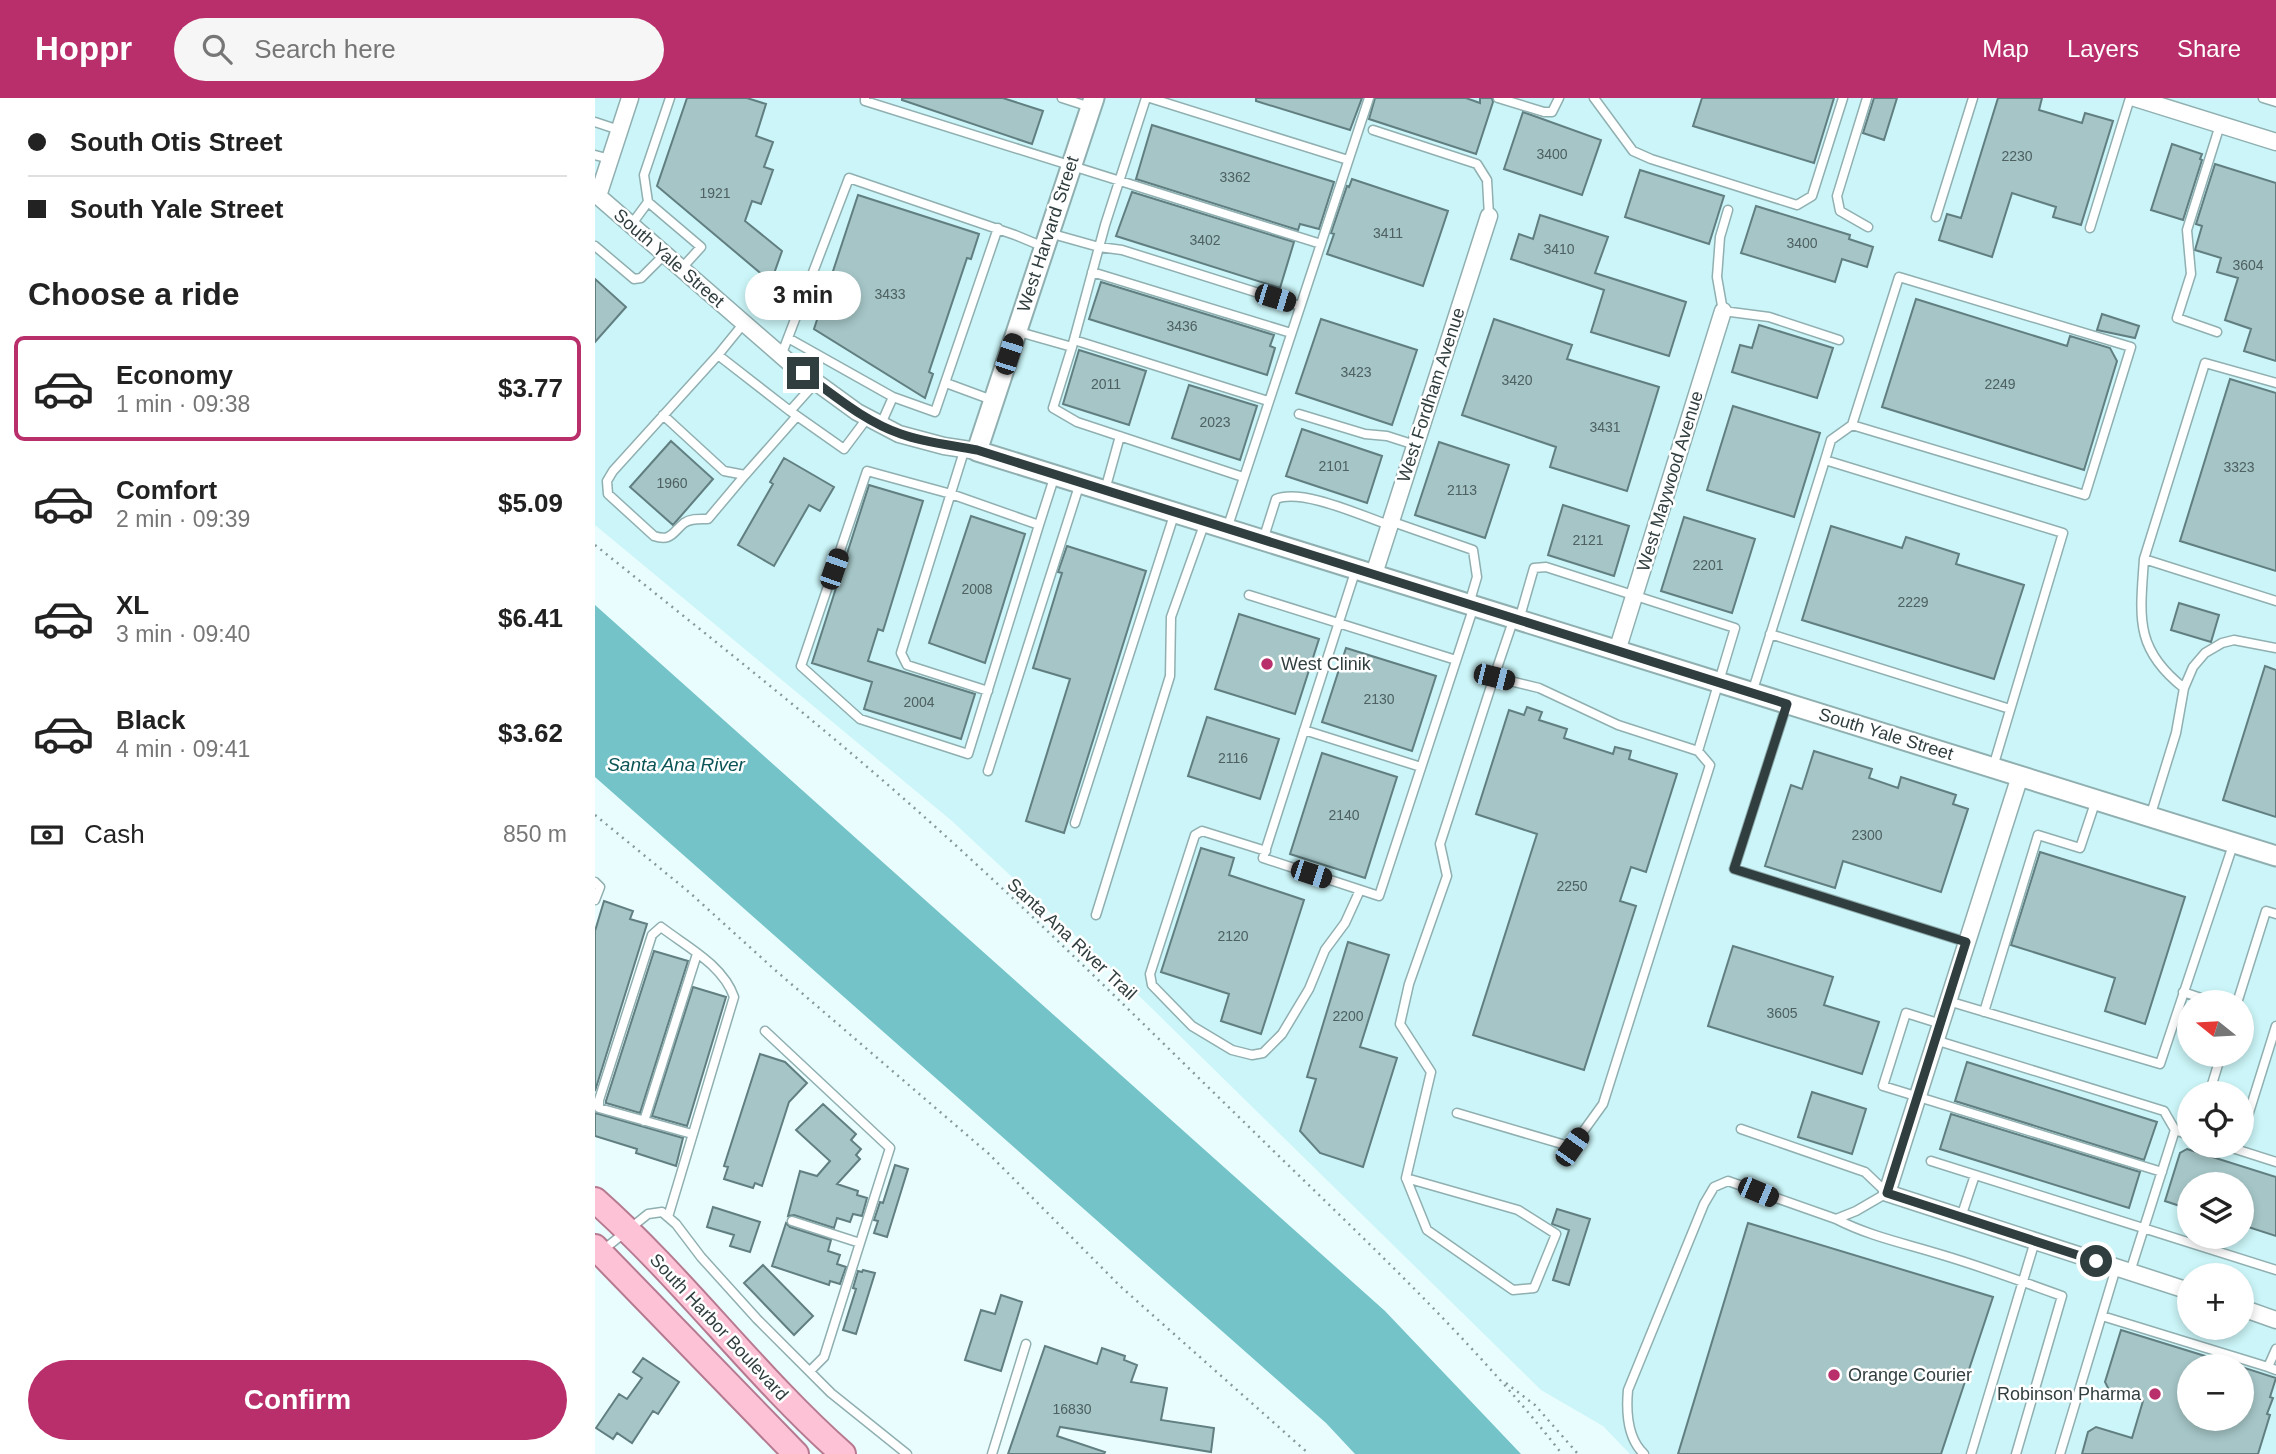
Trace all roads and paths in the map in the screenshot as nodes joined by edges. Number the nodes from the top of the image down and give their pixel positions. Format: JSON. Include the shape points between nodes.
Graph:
{"nodes":[{"id":1,"x":630,"y":98,"type":"edge"},
{"id":2,"x":670,"y":98,"type":"edge"},
{"id":3,"x":866,"y":98,"type":"edge"},
{"id":4,"x":1062,"y":98,"type":"edge"},
{"id":5,"x":1148,"y":98,"type":"edge"},
{"id":6,"x":1369,"y":98,"type":"edge"},
{"id":7,"x":1498,"y":98,"type":"edge"},
{"id":8,"x":1559,"y":98,"type":"edge"},
{"id":9,"x":1594,"y":98,"type":"edge"},
{"id":10,"x":1843,"y":98,"type":"edge"},
{"id":11,"x":1867,"y":98,"type":"edge"},
{"id":12,"x":1973,"y":98,"type":"edge"},
{"id":13,"x":2132,"y":98,"type":"edge"},
{"id":14,"x":2263,"y":98,"type":"edge"},
{"id":15,"x":2276,"y":102,"type":"edge"},
{"id":16,"x":1092,"y":103,"type":"edge"},
{"id":17,"x":595,"y":122,"type":"edge"},
{"id":18,"x":2220,"y":125,"type":"junction"},
{"id":19,"x":619,"y":130,"type":"junction"},
{"id":20,"x":1373,"y":130,"type":"dead end"},
{"id":21,"x":2276,"y":142,"type":"edge"},
{"id":22,"x":1348,"y":160,"type":"junction"},
{"id":23,"x":601,"y":165,"type":"edge"},
{"id":24,"x":1071,"y":167,"type":"junction"},
{"id":25,"x":1120,"y":180,"type":"junction"},
{"id":26,"x":596,"y":198,"type":"edge"},
{"id":27,"x":648,"y":202,"type":"junction"},
{"id":28,"x":1728,"y":210,"type":"dead end"},
{"id":29,"x":1489,"y":216,"type":"joint"},
{"id":30,"x":1935,"y":217,"type":"dead end"},
{"id":31,"x":631,"y":225,"type":"junction"},
{"id":32,"x":1868,"y":227,"type":"dead end"},
{"id":33,"x":2090,"y":228,"type":"dead end"},
{"id":34,"x":998,"y":229,"type":"junction"},
{"id":35,"x":1047,"y":240,"type":"junction"},
{"id":36,"x":1321,"y":244,"type":"junction"},
{"id":37,"x":595,"y":246,"type":"edge"},
{"id":38,"x":1099,"y":247,"type":"junction"},
{"id":39,"x":665,"y":254,"type":"junction"},
{"id":40,"x":681,"y":269,"type":"junction"},
{"id":41,"x":1092,"y":272,"type":"junction"},
{"id":42,"x":1300,"y":306,"type":"junction"},
{"id":43,"x":1723,"y":311,"type":"junction"},
{"id":44,"x":744,"y":323,"type":"junction"},
{"id":45,"x":1016,"y":331,"type":"junction"},
{"id":46,"x":2217,"y":332,"type":"dead end"},
{"id":47,"x":1291,"y":333,"type":"junction"},
{"id":48,"x":788,"y":338,"type":"junction"},
{"id":49,"x":1839,"y":340,"type":"dead end"},
{"id":50,"x":1073,"y":344,"type":"junction"},
{"id":51,"x":717,"y":355,"type":"junction"},
{"id":52,"x":781,"y":356,"type":"junction"},
{"id":53,"x":816,"y":382,"type":"junction"},
{"id":54,"x":946,"y":383,"type":"junction"},
{"id":55,"x":2276,"y":383,"type":"edge"},
{"id":56,"x":893,"y":397,"type":"junction"},
{"id":57,"x":993,"y":400,"type":"junction"},
{"id":58,"x":1269,"y":401,"type":"junction"},
{"id":59,"x":794,"y":413,"type":"junction"},
{"id":60,"x":1299,"y":414,"type":"dead end"},
{"id":61,"x":663,"y":415,"type":"junction"},
{"id":62,"x":874,"y":421,"type":"junction"},
{"id":63,"x":1852,"y":425,"type":"junction"},
{"id":64,"x":1120,"y":436,"type":"junction"},
{"id":65,"x":1415,"y":445,"type":"junction"},
{"id":66,"x":971,"y":449,"type":"junction"},
{"id":67,"x":1825,"y":460,"type":"junction"},
{"id":68,"x":745,"y":475,"type":"junction"},
{"id":69,"x":1055,"y":475,"type":"junction"},
{"id":70,"x":1243,"y":477,"type":"junction"},
{"id":71,"x":1080,"y":483,"type":"junction"},
{"id":72,"x":1105,"y":491,"type":"junction"},
{"id":73,"x":951,"y":494,"type":"junction"},
{"id":74,"x":1175,"y":512,"type":"junction"},
{"id":75,"x":1205,"y":522,"type":"junction"},
{"id":76,"x":1390,"y":523,"type":"junction"},
{"id":77,"x":1038,"y":525,"type":"junction"},
{"id":78,"x":1227,"y":529,"type":"junction"},
{"id":79,"x":1263,"y":540,"type":"junction"},
{"id":80,"x":595,"y":545,"type":"edge"},
{"id":81,"x":2144,"y":559,"type":"junction"},
{"id":82,"x":1365,"y":572,"type":"junction"},
{"id":83,"x":1248,"y":596,"type":"dead end"},
{"id":84,"x":1633,"y":596,"type":"junction"},
{"id":85,"x":2276,"y":601,"type":"edge"},
{"id":86,"x":1472,"y":605,"type":"junction"},
{"id":87,"x":1516,"y":619,"type":"junction"},
{"id":88,"x":1338,"y":623,"type":"junction"},
{"id":89,"x":1770,"y":634,"type":"junction"},
{"id":90,"x":2276,"y":648,"type":"edge"},
{"id":91,"x":1617,"y":650,"type":"junction"},
{"id":92,"x":1457,"y":660,"type":"junction"},
{"id":93,"x":1494,"y":677,"type":"junction"},
{"id":94,"x":1720,"y":682,"type":"junction"},
{"id":95,"x":2184,"y":688,"type":"junction"},
{"id":96,"x":988,"y":691,"type":"junction"},
{"id":97,"x":1752,"y":693,"type":"junction"},
{"id":98,"x":1787,"y":704,"type":"junction"},
{"id":99,"x":2010,"y":709,"type":"junction"},
{"id":100,"x":1304,"y":730,"type":"junction"},
{"id":101,"x":1698,"y":751,"type":"junction"},
{"id":102,"x":1421,"y":767,"type":"junction"},
{"id":103,"x":1993,"y":768,"type":"junction"},
{"id":104,"x":988,"y":771,"type":"dead end"},
{"id":105,"x":2020,"y":776,"type":"junction"},
{"id":106,"x":2095,"y":800,"type":"junction"},
{"id":107,"x":595,"y":816,"type":"edge"},
{"id":108,"x":2150,"y":817,"type":"junction"},
{"id":109,"x":1075,"y":824,"type":"dead end"},
{"id":110,"x":2233,"y":843,"type":"junction"},
{"id":111,"x":1266,"y":851,"type":"junction"},
{"id":112,"x":2276,"y":856,"type":"edge"},
{"id":113,"x":595,"y":882,"type":"edge"},
{"id":114,"x":1360,"y":890,"type":"junction"},
{"id":115,"x":595,"y":900,"type":"edge"},
{"id":116,"x":2276,"y":914,"type":"edge"},
{"id":117,"x":1096,"y":915,"type":"dead end"},
{"id":118,"x":1966,"y":942,"type":"junction"},
{"id":119,"x":697,"y":954,"type":"junction"},
{"id":120,"x":2184,"y":990,"type":"edge"},
{"id":121,"x":2241,"y":990,"type":"edge"},
{"id":122,"x":1948,"y":1001,"type":"junction"},
{"id":123,"x":2177,"y":1011,"type":"edge"},
{"id":124,"x":1984,"y":1012,"type":"junction"},
{"id":125,"x":1941,"y":1024,"type":"junction"},
{"id":126,"x":2276,"y":1026,"type":"edge"},
{"id":127,"x":765,"y":1031,"type":"dead end"},
{"id":128,"x":1935,"y":1040,"type":"junction"},
{"id":129,"x":2254,"y":1091,"type":"edge"},
{"id":130,"x":1917,"y":1097,"type":"junction"},
{"id":131,"x":1457,"y":1113,"type":"dead end"},
{"id":132,"x":644,"y":1121,"type":"junction"},
{"id":133,"x":1741,"y":1129,"type":"dead end"},
{"id":134,"x":2175,"y":1130,"type":"joint"},
{"id":135,"x":692,"y":1134,"type":"junction"},
{"id":136,"x":2254,"y":1154,"type":"edge"},
{"id":137,"x":1931,"y":1161,"type":"dead end"},
{"id":138,"x":2276,"y":1162,"type":"edge"},
{"id":139,"x":2162,"y":1172,"type":"junction"},
{"id":140,"x":1975,"y":1175,"type":"junction"},
{"id":141,"x":1406,"y":1178,"type":"junction"},
{"id":142,"x":1887,"y":1193,"type":"junction"},
{"id":143,"x":595,"y":1200,"type":"edge"},
{"id":144,"x":667,"y":1217,"type":"junction"},
{"id":145,"x":1961,"y":1217,"type":"junction"},
{"id":146,"x":1836,"y":1219,"type":"junction"},
{"id":147,"x":792,"y":1221,"type":"dead end"},
{"id":148,"x":2144,"y":1228,"type":"junction"},
{"id":149,"x":628,"y":1230,"type":"junction"},
{"id":150,"x":2035,"y":1241,"type":"junction"},
{"id":151,"x":860,"y":1243,"type":"junction"},
{"id":152,"x":598,"y":1250,"type":"edge"},
{"id":153,"x":2123,"y":1270,"type":"junction"},
{"id":154,"x":2276,"y":1270,"type":"edge"},
{"id":155,"x":2023,"y":1282,"type":"junction"},
{"id":156,"x":2177,"y":1287,"type":"edge"},
{"id":157,"x":2254,"y":1312,"type":"edge"},
{"id":158,"x":2102,"y":1316,"type":"junction"},
{"id":159,"x":2276,"y":1320,"type":"edge"},
{"id":160,"x":1026,"y":1344,"type":"dead end"},
{"id":161,"x":2276,"y":1349,"type":"edge"},
{"id":162,"x":2272,"y":1368,"type":"edge"},
{"id":163,"x":810,"y":1371,"type":"junction"},
{"id":164,"x":1504,"y":1381,"type":"junction"},
{"id":165,"x":792,"y":1453,"type":"edge"},
{"id":166,"x":843,"y":1454,"type":"edge"},
{"id":167,"x":907,"y":1454,"type":"edge"},
{"id":168,"x":992,"y":1454,"type":"edge"},
{"id":169,"x":1309,"y":1454,"type":"edge"},
{"id":170,"x":1562,"y":1454,"type":"edge"},
{"id":171,"x":1578,"y":1454,"type":"edge"},
{"id":172,"x":1644,"y":1454,"type":"edge"},
{"id":173,"x":1971,"y":1454,"type":"edge"},
{"id":174,"x":2016,"y":1454,"type":"edge"},
{"id":175,"x":2060,"y":1454,"type":"edge"}],
"edges":[{"from":1,"to":19,"type":"street"},
{"from":2,"to":27,"type":"lane","via":[[644,175]]},
{"from":3,"to":24,"type":"lane"},
{"from":4,"to":16,"type":"lane"},
{"from":5,"to":22,"type":"lane"},
{"from":5,"to":25,"type":"lane"},
{"from":6,"to":22,"type":"lane"},
{"from":7,"to":8,"type":"lane","via":[[1544,113],[1552,112]]},
{"from":9,"to":10,"type":"lane","via":[[1633,150],[1797,205],[1812,196]]},
{"from":11,"to":32,"type":"lane","via":[[1836,196],[1840,211]]},
{"from":12,"to":30,"type":"lane"},
{"from":13,"to":18,"type":"street"},
{"from":13,"to":33,"type":"lane"},
{"from":14,"to":15,"type":"lane"},
{"from":16,"to":24,"type":"street","name":"West Harvard Street"},
{"from":17,"to":19,"type":"lane"},
{"from":18,"to":21,"type":"street"},
{"from":18,"to":46,"type":"lane","via":[[2187,230],[2191,274],[2176,318]]},
{"from":19,"to":23,"type":"street"},
{"from":20,"to":29,"type":"lane","via":[[1477,164],[1487,180]]},
{"from":22,"to":36,"type":"lane"},
{"from":23,"to":26,"type":"street"},
{"from":24,"to":25,"type":"lane"},
{"from":24,"to":35,"type":"street","name":"West Harvard Street"},
{"from":25,"to":36,"type":"lane"},
{"from":25,"to":38,"type":"lane"},
{"from":26,"to":31,"type":"street","name":"South Yale Street"},
{"from":27,"to":31,"type":"lane"},
{"from":27,"to":40,"type":"lane","via":[[701,247]]},
{"from":28,"to":43,"type":"lane","via":[[1720,237],[1717,277]]},
{"from":29,"to":65,"type":"street","name":"West Fordham Avenue"},
{"from":31,"to":39,"type":"street","name":"South Yale Street"},
{"from":34,"to":35,"type":"lane"},
{"from":34,"to":48,"type":"lane","via":[[849,178]]},
{"from":34,"to":54,"type":"lane"},
{"from":35,"to":38,"type":"lane"},
{"from":35,"to":45,"type":"street","name":"West Harvard Street"},
{"from":36,"to":42,"type":"lane"},
{"from":37,"to":39,"type":"lane","via":[[633,279],[641,278]]},
{"from":38,"to":41,"type":"lane"},
{"from":38,"to":42,"type":"lane","via":[[1122,250]]},
{"from":39,"to":40,"type":"street","name":"South Yale Street"},
{"from":40,"to":44,"type":"street","name":"South Yale Street"},
{"from":41,"to":47,"type":"lane"},
{"from":41,"to":50,"type":"lane"},
{"from":42,"to":47,"type":"lane"},
{"from":43,"to":49,"type":"lane","via":[[1769,317]]},
{"from":43,"to":84,"type":"street","name":"West Maywood Avenue"},
{"from":44,"to":51,"type":"lane"},
{"from":44,"to":52,"type":"street","name":"South Yale Street"},
{"from":45,"to":50,"type":"lane"},
{"from":45,"to":57,"type":"street","name":"West Harvard Street"},
{"from":47,"to":58,"type":"lane"},
{"from":48,"to":52,"type":"lane"},
{"from":48,"to":56,"type":"lane"},
{"from":50,"to":58,"type":"lane"},
{"from":50,"to":64,"type":"lane","via":[[1053,408],[1077,422]]},
{"from":51,"to":59,"type":"lane"},
{"from":51,"to":61,"type":"lane"},
{"from":52,"to":53,"type":"street","name":"South Yale Street"},
{"from":53,"to":59,"type":"lane"},
{"from":53,"to":62,"type":"street","name":"South Yale Street"},
{"from":54,"to":56,"type":"lane","via":[[935,412]]},
{"from":54,"to":57,"type":"lane"},
{"from":55,"to":81,"type":"lane","via":[[2205,363]]},
{"from":56,"to":62,"type":"lane"},
{"from":57,"to":66,"type":"street","name":"West Harvard Street"},
{"from":58,"to":70,"type":"lane"},
{"from":59,"to":62,"type":"lane","via":[[844,449]]},
{"from":59,"to":68,"type":"lane"},
{"from":60,"to":65,"type":"lane"},
{"from":61,"to":68,"type":"lane","via":[[724,471]]},
{"from":61,"to":68,"type":"lane","via":[[607,481],[608,494],[654,536],[662,539],[674,535],[685,522],[708,519]]},
{"from":62,"to":66,"type":"street","name":"South Yale Street","via":[[899,434]]},
{"from":63,"to":63,"type":"lane","via":[[1899,277],[2131,348],[2085,495]]},
{"from":63,"to":67,"type":"lane","via":[[1831,440]]},
{"from":64,"to":70,"type":"lane"},
{"from":64,"to":72,"type":"lane"},
{"from":65,"to":76,"type":"street","name":"West Fordham Avenue"},
{"from":66,"to":69,"type":"street","name":"South Yale Street"},
{"from":66,"to":73,"type":"lane"},
{"from":67,"to":89,"type":"lane"},
{"from":67,"to":99,"type":"lane","via":[[2063,533]]},
{"from":69,"to":71,"type":"street","name":"South Yale Street"},
{"from":69,"to":77,"type":"lane"},
{"from":70,"to":78,"type":"lane"},
{"from":71,"to":72,"type":"street","name":"South Yale Street"},
{"from":71,"to":104,"type":"lane"},
{"from":72,"to":74,"type":"street","name":"South Yale Street"},
{"from":73,"to":77,"type":"lane"},
{"from":73,"to":96,"type":"lane","via":[[901,653],[907,665]]},
{"from":73,"to":96,"type":"lane","via":[[867,471],[801,666],[860,719],[968,754]]},
{"from":74,"to":75,"type":"street","name":"South Yale Street"},
{"from":74,"to":109,"type":"lane"},
{"from":75,"to":78,"type":"street","name":"South Yale Street"},
{"from":75,"to":117,"type":"lane","via":[[1171,617],[1170,676]]},
{"from":76,"to":79,"type":"lane","via":[[1285,495],[1276,499]]},
{"from":76,"to":82,"type":"street","name":"West Fordham Avenue"},
{"from":76,"to":86,"type":"lane","via":[[1473,550],[1477,577]]},
{"from":77,"to":96,"type":"lane"},
{"from":78,"to":79,"type":"street","name":"South Yale Street"},
{"from":79,"to":82,"type":"street","name":"South Yale Street"},
{"from":80,"to":164,"type":"path","name":"Santa Ana River Trail","via":[[796,706],[931,822],[1353,1228]]},
{"from":81,"to":85,"type":"lane"},
{"from":81,"to":95,"type":"lane","via":[[2141,619],[2150,652],[2164,673]]},
{"from":82,"to":86,"type":"street","name":"South Yale Street"},
{"from":82,"to":88,"type":"lane"},
{"from":83,"to":88,"type":"lane"},
{"from":84,"to":87,"type":"lane","via":[[1546,567],[1534,569]]},
{"from":84,"to":91,"type":"street","name":"West Maywood Avenue"},
{"from":84,"to":94,"type":"lane","via":[[1735,628]]},
{"from":86,"to":87,"type":"street","name":"South Yale Street"},
{"from":86,"to":92,"type":"lane"},
{"from":87,"to":91,"type":"street","name":"South Yale Street"},
{"from":87,"to":93,"type":"lane"},
{"from":88,"to":92,"type":"lane"},
{"from":88,"to":100,"type":"lane"},
{"from":89,"to":97,"type":"lane"},
{"from":89,"to":99,"type":"lane"},
{"from":90,"to":95,"type":"lane","via":[[2234,640],[2222,643],[2193,667]]},
{"from":91,"to":94,"type":"street","name":"South Yale Street"},
{"from":92,"to":102,"type":"lane"},
{"from":93,"to":101,"type":"lane","via":[[1539,688],[1618,725]]},
{"from":93,"to":141,"type":"lane","via":[[1440,844],[1447,876],[1409,984],[1400,1024],[1431,1072]]},
{"from":94,"to":97,"type":"street","name":"South Yale Street"},
{"from":94,"to":101,"type":"lane"},
{"from":95,"to":108,"type":"lane","via":[[2176,733]]},
{"from":97,"to":98,"type":"street","name":"South Yale Street"},
{"from":98,"to":103,"type":"street","name":"South Yale Street"},
{"from":98,"to":118,"type":"lane","via":[[1734,869]]},
{"from":99,"to":103,"type":"lane"},
{"from":100,"to":102,"type":"lane"},
{"from":100,"to":111,"type":"lane"},
{"from":101,"to":131,"type":"lane","via":[[1710,765],[1603,1104],[1572,1147]]},
{"from":102,"to":114,"type":"lane","via":[[1379,896]]},
{"from":103,"to":105,"type":"street","name":"South Yale Street"},
{"from":105,"to":106,"type":"street","name":"South Yale Street"},
{"from":105,"to":118,"type":"street"},
{"from":106,"to":108,"type":"street","name":"South Yale Street"},
{"from":106,"to":124,"type":"lane","via":[[2080,848],[2038,835]]},
{"from":107,"to":169,"type":"path","via":[[689,892],[989,1154],[1120,1286]]},
{"from":108,"to":110,"type":"street","name":"South Yale Street"},
{"from":110,"to":112,"type":"street","name":"South Yale Street"},
{"from":110,"to":120,"type":"lane"},
{"from":111,"to":114,"type":"lane","via":[[1263,858]]},
{"from":111,"to":114,"type":"lane","via":[[1202,831],[1195,835],[1150,974],[1152,985],[1192,1026],[1232,1050],[1263,1053],[1282,1034]]},
{"from":113,"to":115,"type":"lane","via":[[600,887]]},
{"from":116,"to":121,"type":"lane","via":[[2266,911]]},
{"from":118,"to":122,"type":"street"},
{"from":119,"to":132,"type":"lane"},
{"from":119,"to":132,"type":"lane","via":[[661,927],[652,935],[599,1100],[599,1108]]},
{"from":119,"to":135,"type":"lane","via":[[729,984],[734,997]]},
{"from":122,"to":124,"type":"lane"},
{"from":122,"to":125,"type":"street"},
{"from":123,"to":124,"type":"lane","via":[[2160,1064]]},
{"from":125,"to":128,"type":"street"},
{"from":125,"to":130,"type":"lane","via":[[1906,1013],[1902,1025],[1883,1086]]},
{"from":126,"to":129,"type":"lane"},
{"from":127,"to":151,"type":"lane","via":[[890,1148]]},
{"from":128,"to":130,"type":"street"},
{"from":128,"to":134,"type":"lane","via":[[2164,1111]]},
{"from":130,"to":139,"type":"lane"},
{"from":130,"to":142,"type":"street"},
{"from":132,"to":135,"type":"lane"},
{"from":133,"to":142,"type":"lane","via":[[1865,1172]]},
{"from":134,"to":139,"type":"lane"},
{"from":135,"to":144,"type":"lane"},
{"from":136,"to":138,"type":"lane"},
{"from":137,"to":140,"type":"lane"},
{"from":139,"to":148,"type":"lane"},
{"from":140,"to":145,"type":"lane"},
{"from":140,"to":148,"type":"lane"},
{"from":141,"to":141,"type":"lane","via":[[1427,1230],[1513,1290],[1534,1288],[1556,1234],[1518,1210]]},
{"from":142,"to":145,"type":"street"},
{"from":142,"to":146,"type":"lane"},
{"from":143,"to":149,"type":"main road","name":"South Harbor Boulevard"},
{"from":144,"to":149,"type":"lane","via":[[663,1212],[648,1214]]},
{"from":144,"to":163,"type":"lane"},
{"from":145,"to":150,"type":"street"},
{"from":146,"to":155,"type":"lane","via":[[1881,1239]]},
{"from":146,"to":172,"type":"lane","via":[[1728,1181],[1714,1187],[1628,1390],[1625,1415],[1637,1448]]},
{"from":147,"to":151,"type":"lane"},
{"from":148,"to":153,"type":"lane"},
{"from":148,"to":154,"type":"lane"},
{"from":149,"to":152,"type":"lane"},
{"from":149,"to":166,"type":"main road","name":"South Harbor Boulevard"},
{"from":150,"to":153,"type":"street"},
{"from":150,"to":155,"type":"lane"},
{"from":151,"to":163,"type":"lane","via":[[824,1357]]},
{"from":152,"to":165,"type":"main road","name":"South Harbor Boulevard"},
{"from":153,"to":156,"type":"street"},
{"from":153,"to":158,"type":"lane"},
{"from":155,"to":173,"type":"lane"},
{"from":155,"to":174,"type":"lane","via":[[2062,1296]]},
{"from":157,"to":159,"type":"street"},
{"from":158,"to":162,"type":"lane"},
{"from":158,"to":175,"type":"lane"},
{"from":160,"to":168,"type":"lane"},
{"from":161,"to":162,"type":"lane"},
{"from":163,"to":167,"type":"lane"},
{"from":164,"to":170,"type":"path","name":"Santa Ana River Trail"},
{"from":164,"to":171,"type":"path","name":"Santa Ana River Trail","via":[[1535,1405]]}]}
